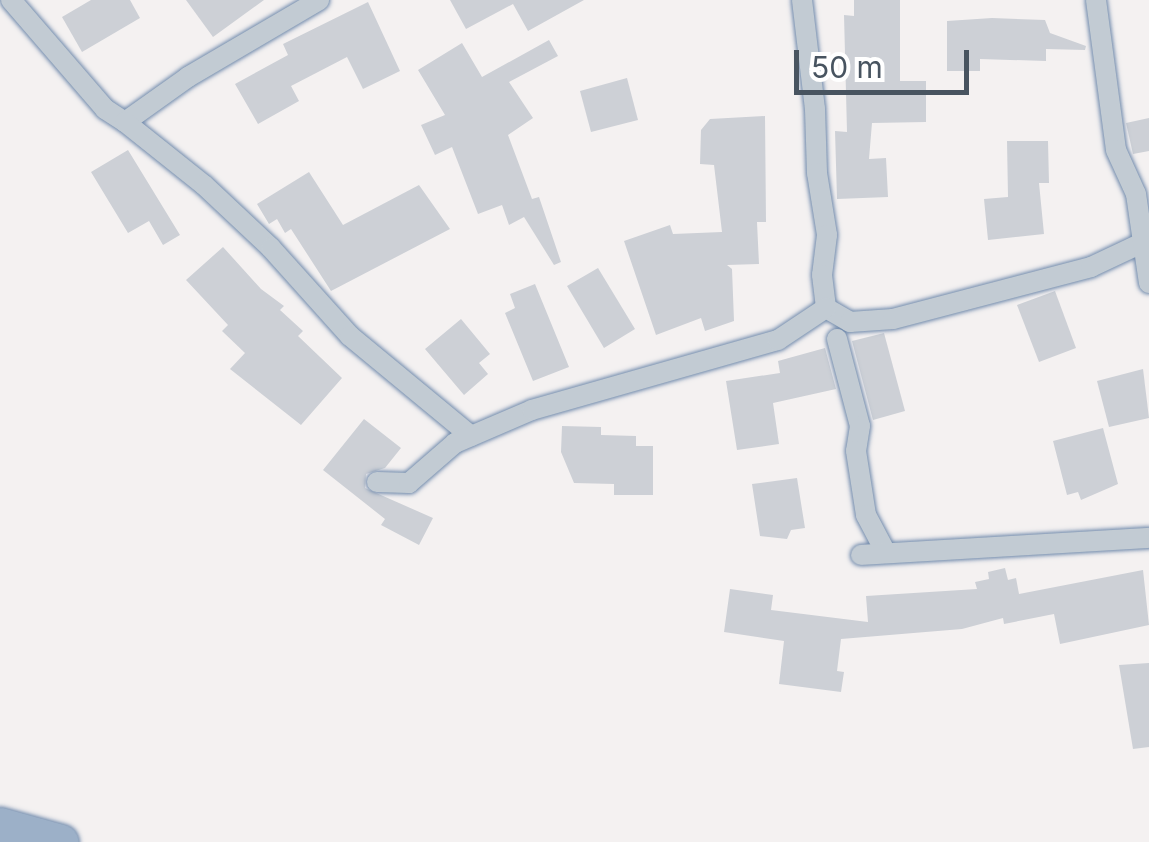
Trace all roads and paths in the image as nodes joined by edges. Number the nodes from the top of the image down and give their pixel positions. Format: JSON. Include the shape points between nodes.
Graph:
{"nodes":[{"id":1,"x":11,"y":0,"type":"edge"},
{"id":2,"x":319,"y":0,"type":"edge"},
{"id":3,"x":802,"y":0,"type":"edge"},
{"id":4,"x":1096,"y":0,"type":"edge"},
{"id":5,"x":297,"y":6,"type":"edge"},
{"id":6,"x":125,"y":122,"type":"junction"},
{"id":7,"x":1146,"y":241,"type":"junction"},
{"id":8,"x":1149,"y":283,"type":"edge"},
{"id":9,"x":826,"y":308,"type":"junction"},
{"id":10,"x":837,"y":339,"type":"dead end"},
{"id":11,"x":471,"y":436,"type":"junction"},
{"id":12,"x":377,"y":482,"type":"dead end"},
{"id":13,"x":1149,"y":538,"type":"edge"},
{"id":14,"x":886,"y":552,"type":"junction"},
{"id":15,"x":861,"y":555,"type":"dead end"},
{"id":16,"x":0,"y":826,"type":"edge"},
{"id":17,"x":61,"y":842,"type":"edge"}],
"edges":[{"from":1,"to":6,"type":"street","via":[[105,110]]},
{"from":2,"to":5,"type":"street"},
{"from":3,"to":9,"type":"street","via":[[828,235]]},
{"from":4,"to":7,"type":"street","via":[[1116,150],[1136,194]]},
{"from":5,"to":6,"type":"street"},
{"from":6,"to":11,"type":"street","via":[[271,248],[350,336]]},
{"from":7,"to":8,"type":"street"},
{"from":7,"to":9,"type":"street","via":[[1091,267],[893,319],[850,322]]},
{"from":9,"to":11,"type":"street","via":[[778,340],[550,404]]},
{"from":10,"to":14,"type":"street","via":[[860,426],[856,451],[866,515]]},
{"from":11,"to":12,"type":"street","via":[[409,484]]},
{"from":13,"to":14,"type":"street"},
{"from":14,"to":15,"type":"street"},
{"from":16,"to":17,"type":"highway"}]}
